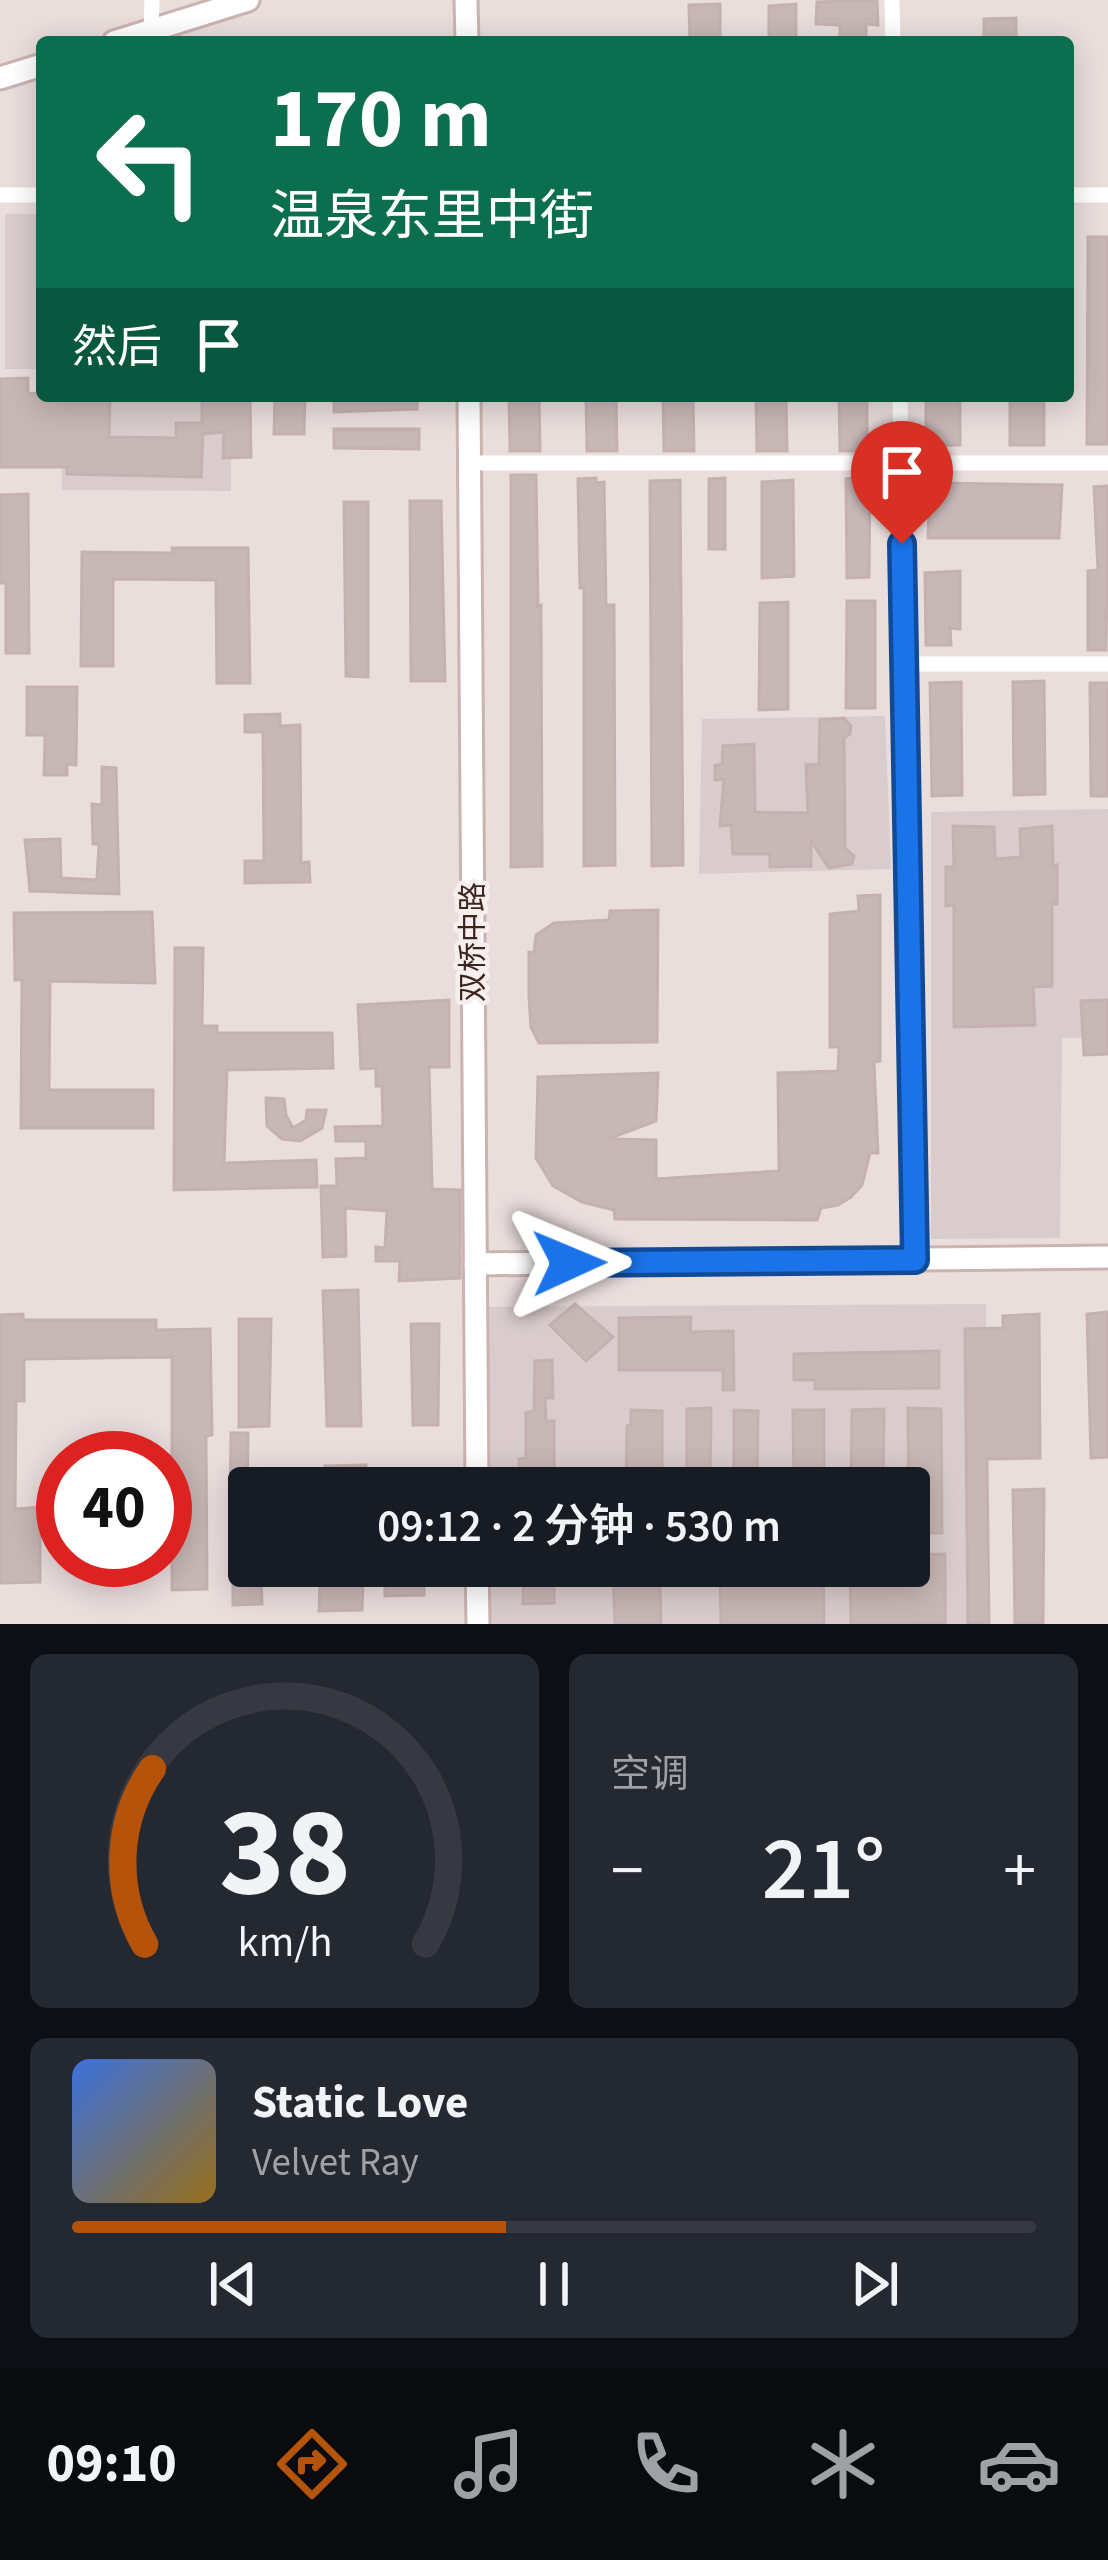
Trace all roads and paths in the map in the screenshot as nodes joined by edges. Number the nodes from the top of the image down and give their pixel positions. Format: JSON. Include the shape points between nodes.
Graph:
{"nodes":[{"id":1,"x":152,"y":0,"type":"edge"},
{"id":2,"x":248,"y":0,"type":"edge"},
{"id":3,"x":466,"y":0,"type":"edge"},
{"id":4,"x":892,"y":0,"type":"edge"},
{"id":5,"x":151,"y":31,"type":"junction"},
{"id":6,"x":134,"y":36,"type":"edge"},
{"id":7,"x":467,"y":36,"type":"edge"},
{"id":8,"x":893,"y":36,"type":"edge"},
{"id":9,"x":36,"y":67,"type":"edge"},
{"id":10,"x":0,"y":78,"type":"edge"},
{"id":11,"x":0,"y":195,"type":"edge"},
{"id":12,"x":36,"y":195,"type":"edge"},
{"id":13,"x":1074,"y":195,"type":"edge"},
{"id":14,"x":1108,"y":195,"type":"edge"},
{"id":15,"x":469,"y":402,"type":"edge"},
{"id":16,"x":899,"y":402,"type":"edge"},
{"id":17,"x":901,"y":463,"type":"junction"},
{"id":18,"x":469,"y":464,"type":"junction"},
{"id":19,"x":1108,"y":464,"type":"edge"},
{"id":20,"x":904,"y":664,"type":"junction"},
{"id":21,"x":1108,"y":664,"type":"edge"},
{"id":22,"x":1108,"y":1258,"type":"edge"},
{"id":23,"x":915,"y":1260,"type":"junction"},
{"id":24,"x":475,"y":1264,"type":"junction"},
{"id":25,"x":477,"y":1467,"type":"edge"},
{"id":26,"x":477,"y":1587,"type":"edge"},
{"id":27,"x":478,"y":1624,"type":"edge"}],
"edges":[{"from":1,"to":5,"type":"street"},
{"from":2,"to":5,"type":"street"},
{"from":3,"to":7,"type":"street"},
{"from":4,"to":8,"type":"street"},
{"from":5,"to":6,"type":"street"},
{"from":9,"to":10,"type":"street"},
{"from":11,"to":12,"type":"street"},
{"from":13,"to":14,"type":"street"},
{"from":15,"to":18,"type":"street","name":"双桥中路"},
{"from":16,"to":17,"type":"street"},
{"from":17,"to":18,"type":"street"},
{"from":17,"to":19,"type":"street"},
{"from":17,"to":20,"type":"street"},
{"from":18,"to":24,"type":"street","name":"双桥中路"},
{"from":20,"to":21,"type":"street"},
{"from":20,"to":23,"type":"street"},
{"from":22,"to":23,"type":"street"},
{"from":23,"to":24,"type":"street"},
{"from":24,"to":25,"type":"street","name":"双桥中路"},
{"from":26,"to":27,"type":"street"}]}
